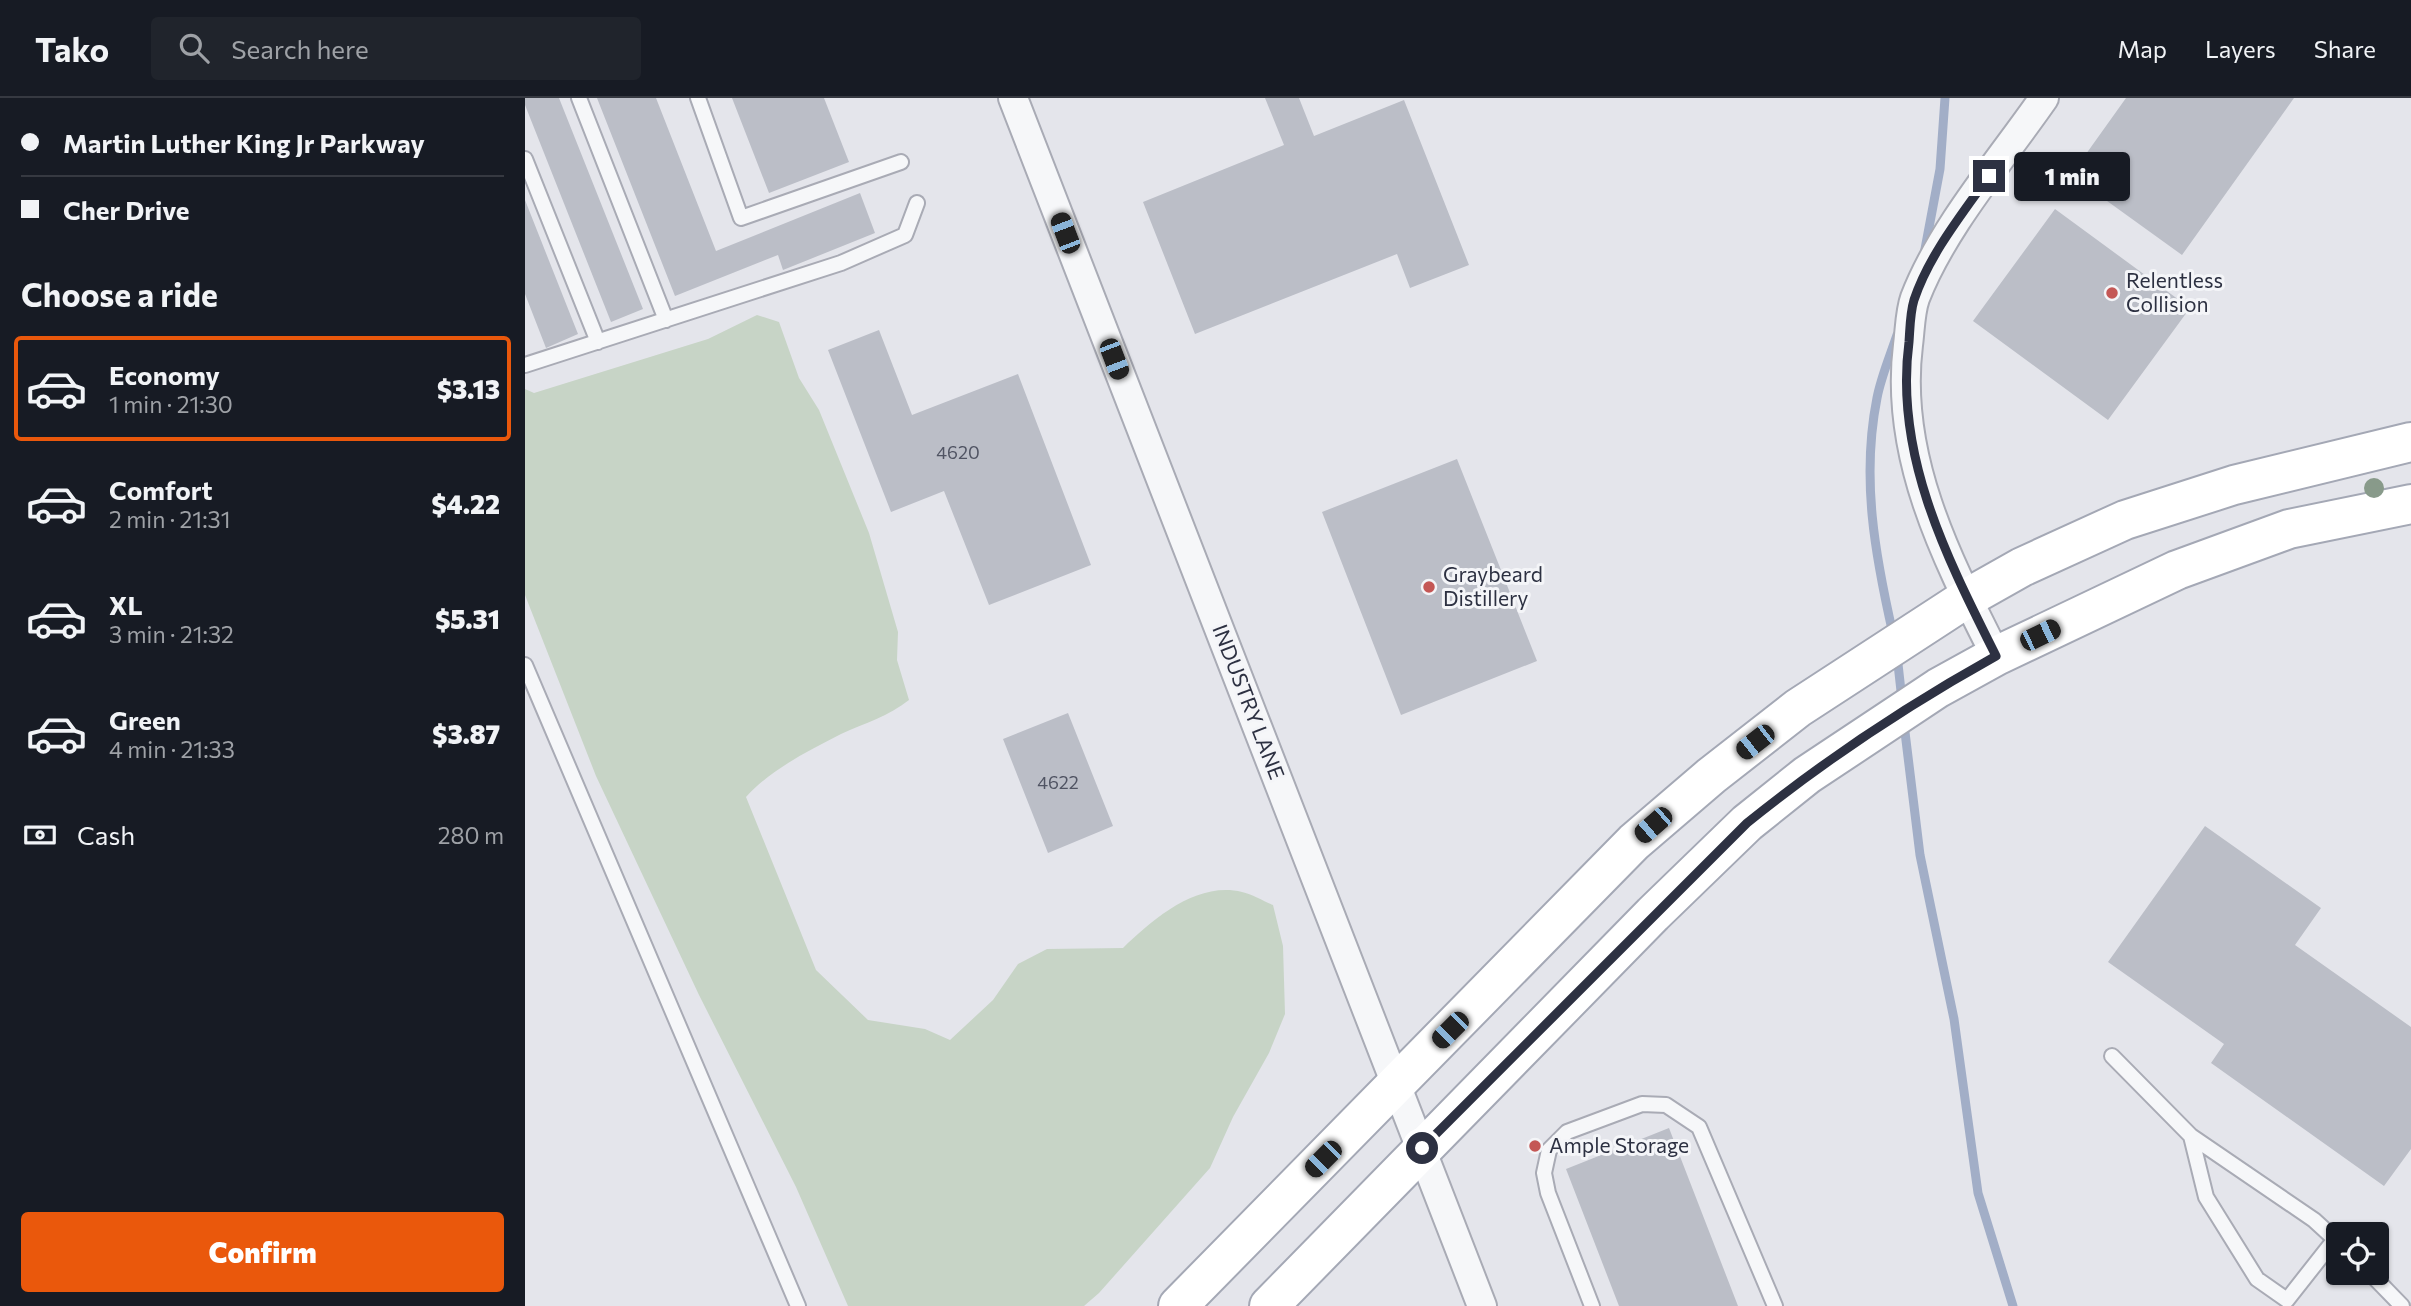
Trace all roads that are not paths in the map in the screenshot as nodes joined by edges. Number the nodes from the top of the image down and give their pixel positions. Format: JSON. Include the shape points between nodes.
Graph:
{"nodes":[{"id":1,"x":579,"y":98,"type":"edge"},
{"id":2,"x":698,"y":98,"type":"edge"},
{"id":3,"x":1013,"y":98,"type":"edge"},
{"id":4,"x":2045,"y":98,"type":"edge"},
{"id":5,"x":525,"y":159,"type":"edge"},
{"id":6,"x":901,"y":162,"type":"dead end"},
{"id":7,"x":917,"y":202,"type":"dead end"},
{"id":8,"x":666,"y":320,"type":"junction"},
{"id":9,"x":598,"y":342,"type":"junction"},
{"id":10,"x":525,"y":365,"type":"edge"},
{"id":11,"x":2411,"y":442,"type":"edge"},
{"id":12,"x":2411,"y":504,"type":"edge"},
{"id":13,"x":1967,"y":598,"type":"junction"},
{"id":14,"x":1996,"y":656,"type":"junction"},
{"id":15,"x":525,"y":665,"type":"edge"},
{"id":16,"x":2112,"y":1056,"type":"dead end"},
{"id":17,"x":1396,"y":1085,"type":"junction"},
{"id":18,"x":2191,"y":1136,"type":"junction"},
{"id":19,"x":1422,"y":1148,"type":"junction"},
{"id":20,"x":2326,"y":1231,"type":"edge"},
{"id":21,"x":2326,"y":1253,"type":"edge"},
{"id":22,"x":2382,"y":1285,"type":"edge"},
{"id":23,"x":798,"y":1306,"type":"edge"},
{"id":24,"x":1178,"y":1306,"type":"edge"},
{"id":25,"x":1269,"y":1306,"type":"edge"},
{"id":26,"x":1482,"y":1306,"type":"edge"},
{"id":27,"x":1592,"y":1306,"type":"edge"},
{"id":28,"x":1775,"y":1306,"type":"edge"},
{"id":29,"x":2402,"y":1306,"type":"edge"}],
"edges":[{"from":1,"to":8,"type":"lane"},
{"from":2,"to":6,"type":"lane","via":[[741,218]]},
{"from":3,"to":17,"type":"street","name":"INDUSTRY LANE"},
{"from":4,"to":13,"type":"street","via":[[1932,261],[1914,301],[1904,381],[1906,416],[1930,515]]},
{"from":5,"to":9,"type":"lane"},
{"from":7,"to":8,"type":"lane","via":[[905,235],[841,263]]},
{"from":8,"to":9,"type":"lane"},
{"from":9,"to":10,"type":"lane"},
{"from":11,"to":13,"type":"main road","via":[[2234,485],[2125,520]]},
{"from":12,"to":14,"type":"main road","via":[[2289,529],[2177,570]]},
{"from":13,"to":14,"type":"street"},
{"from":13,"to":17,"type":"main road","via":[[1798,708],[1711,776],[1634,842]]},
{"from":14,"to":19,"type":"main road","via":[[1879,726],[1747,823]]},
{"from":15,"to":23,"type":"lane"},
{"from":16,"to":18,"type":"lane"},
{"from":17,"to":19,"type":"street","name":"INDUSTRY LANE"},
{"from":17,"to":24,"type":"main road"},
{"from":18,"to":20,"type":"lane"},
{"from":18,"to":21,"type":"lane","via":[[2206,1197],[2257,1279],[2287,1300]]},
{"from":19,"to":25,"type":"main road"},
{"from":19,"to":26,"type":"street","name":"INDUSTRY LANE"},
{"from":22,"to":29,"type":"lane"},
{"from":27,"to":28,"type":"lane","via":[[1548,1193],[1544,1173],[1549,1150],[1567,1132],[1642,1104],[1666,1105],[1699,1127]]}]}
